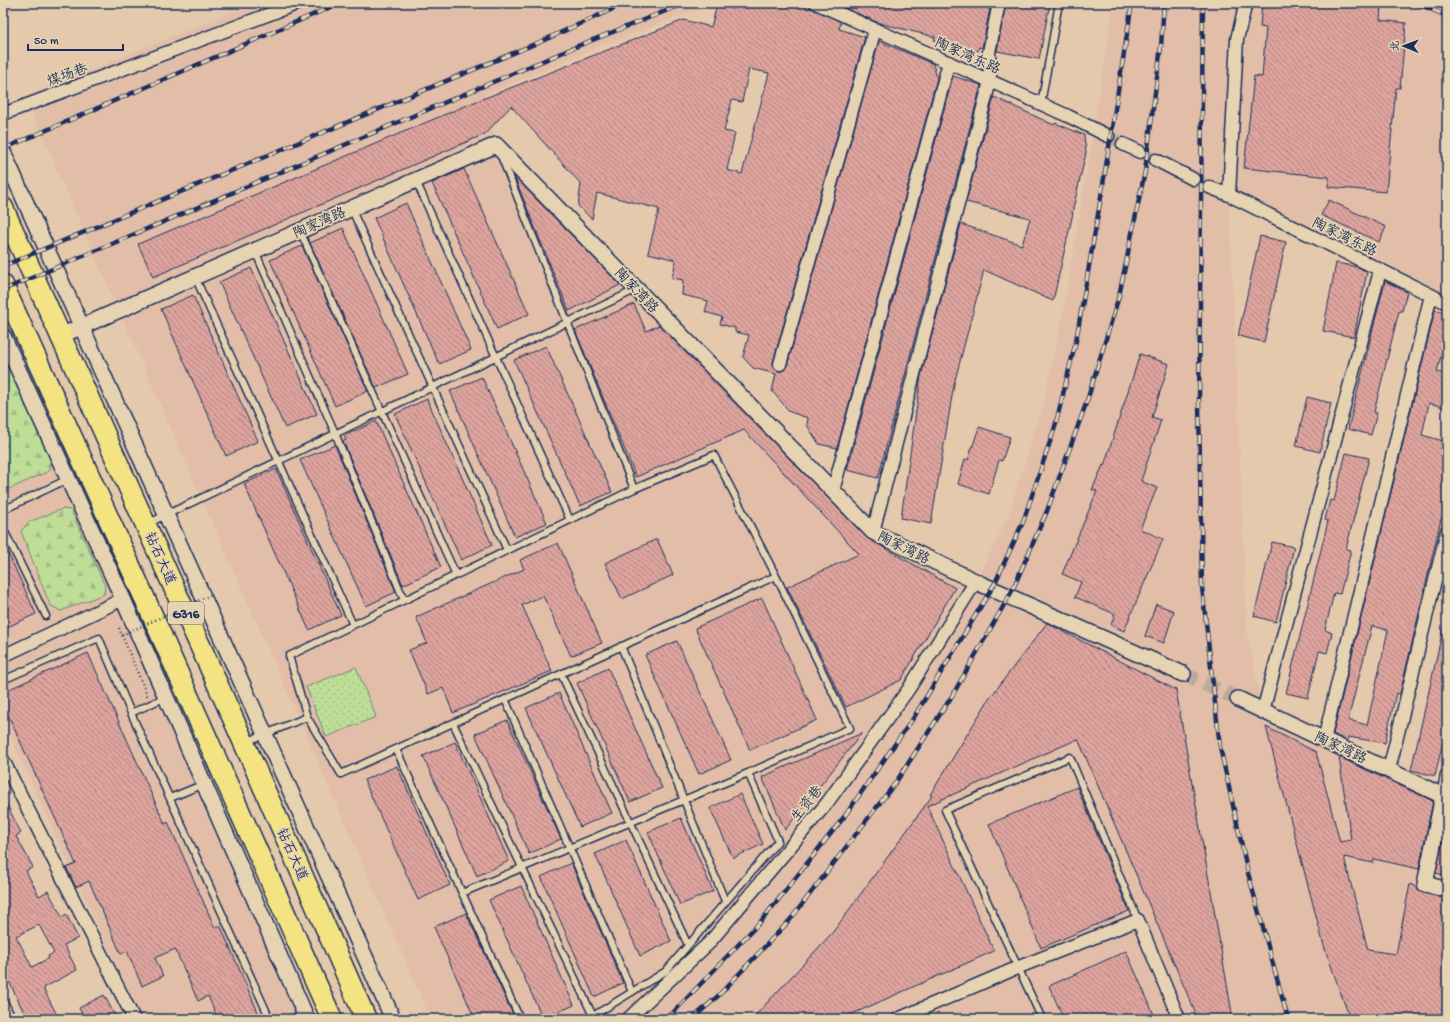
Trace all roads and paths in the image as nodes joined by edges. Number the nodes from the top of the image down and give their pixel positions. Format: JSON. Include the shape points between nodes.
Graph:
{"nodes":[{"id":1,"x":300,"y":3,"type":"edge"},
{"id":2,"x":999,"y":3,"type":"edge"},
{"id":3,"x":1059,"y":3,"type":"edge"},
{"id":4,"x":1246,"y":3,"type":"edge"},
{"id":5,"x":822,"y":4,"type":"edge"},
{"id":6,"x":875,"y":29,"type":"junction"},
{"id":7,"x":949,"y":62,"type":"junction"},
{"id":8,"x":990,"y":81,"type":"junction"},
{"id":9,"x":1041,"y":104,"type":"junction"},
{"id":10,"x":3,"y":114,"type":"edge"},
{"id":11,"x":1108,"y":136,"type":"tunnel mouth"},
{"id":12,"x":1123,"y":144,"type":"tunnel mouth"},
{"id":13,"x":496,"y":145,"type":"junction"},
{"id":14,"x":3,"y":152,"type":"edge"},
{"id":15,"x":1140,"y":152,"type":"tunnel mouth"},
{"id":16,"x":1156,"y":160,"type":"tunnel mouth"},
{"id":17,"x":1193,"y":179,"type":"tunnel mouth"},
{"id":18,"x":415,"y":180,"type":"junction"},
{"id":19,"x":1210,"y":187,"type":"tunnel mouth"},
{"id":20,"x":1229,"y":195,"type":"junction"},
{"id":21,"x":3,"y":208,"type":"edge"},
{"id":22,"x":352,"y":208,"type":"junction"},
{"id":23,"x":300,"y":231,"type":"junction"},
{"id":24,"x":255,"y":252,"type":"junction"},
{"id":25,"x":1380,"y":271,"type":"junction"},
{"id":26,"x":195,"y":277,"type":"junction"},
{"id":27,"x":3,"y":285,"type":"edge"},
{"id":28,"x":637,"y":289,"type":"junction"},
{"id":29,"x":1431,"y":295,"type":"junction"},
{"id":30,"x":1447,"y":303,"type":"edge"},
{"id":31,"x":567,"y":322,"type":"junction"},
{"id":32,"x":82,"y":327,"type":"junction"},
{"id":33,"x":3,"y":336,"type":"edge"},
{"id":34,"x":60,"y":336,"type":"junction"},
{"id":35,"x":496,"y":357,"type":"junction"},
{"id":36,"x":780,"y":364,"type":"dead end"},
{"id":37,"x":431,"y":387,"type":"junction"},
{"id":38,"x":381,"y":411,"type":"junction"},
{"id":39,"x":128,"y":431,"type":"junction"},
{"id":40,"x":334,"y":433,"type":"junction"},
{"id":41,"x":108,"y":442,"type":"junction"},
{"id":42,"x":279,"y":460,"type":"junction"},
{"id":43,"x":68,"y":479,"type":"junction"},
{"id":44,"x":634,"y":489,"type":"junction"},
{"id":45,"x":833,"y":491,"type":"junction"},
{"id":46,"x":3,"y":510,"type":"edge"},
{"id":47,"x":166,"y":514,"type":"junction"},
{"id":48,"x":570,"y":520,"type":"junction"},
{"id":49,"x":146,"y":524,"type":"junction"},
{"id":50,"x":3,"y":528,"type":"edge"},
{"id":51,"x":1447,"y":531,"type":"edge"},
{"id":52,"x":873,"y":532,"type":"junction"},
{"id":53,"x":507,"y":550,"type":"junction"},
{"id":54,"x":125,"y":555,"type":"junction"},
{"id":55,"x":106,"y":563,"type":"junction"},
{"id":56,"x":456,"y":575,"type":"junction"},
{"id":57,"x":776,"y":576,"type":"junction"},
{"id":58,"x":976,"y":581,"type":"junction"},
{"id":59,"x":213,"y":594,"type":"dead end"},
{"id":60,"x":123,"y":599,"type":"junction"},
{"id":61,"x":404,"y":600,"type":"junction"},
{"id":62,"x":46,"y":616,"type":"dead end"},
{"id":63,"x":353,"y":624,"type":"junction"},
{"id":64,"x":621,"y":646,"type":"junction"},
{"id":65,"x":3,"y":656,"type":"edge"},
{"id":66,"x":561,"y":674,"type":"junction"},
{"id":67,"x":1183,"y":674,"type":"tunnel mouth"},
{"id":68,"x":3,"y":680,"type":"edge"},
{"id":69,"x":147,"y":695,"type":"dead end"},
{"id":70,"x":166,"y":697,"type":"junction"},
{"id":71,"x":505,"y":699,"type":"junction"},
{"id":72,"x":1238,"y":699,"type":"tunnel mouth"},
{"id":73,"x":1264,"y":711,"type":"junction"},
{"id":74,"x":131,"y":713,"type":"junction"},
{"id":75,"x":306,"y":717,"type":"junction"},
{"id":76,"x":453,"y":723,"type":"junction"},
{"id":77,"x":265,"y":734,"type":"junction"},
{"id":78,"x":1324,"y":740,"type":"junction"},
{"id":79,"x":244,"y":743,"type":"junction"},
{"id":80,"x":396,"y":748,"type":"junction"},
{"id":81,"x":215,"y":755,"type":"junction"},
{"id":82,"x":3,"y":760,"type":"edge"},
{"id":83,"x":195,"y":763,"type":"junction"},
{"id":84,"x":1389,"y":770,"type":"junction"},
{"id":85,"x":748,"y":773,"type":"junction"},
{"id":86,"x":1447,"y":775,"type":"edge"},
{"id":87,"x":204,"y":784,"type":"junction"},
{"id":88,"x":1443,"y":796,"type":"junction"},
{"id":89,"x":170,"y":798,"type":"junction"},
{"id":90,"x":684,"y":800,"type":"junction"},
{"id":91,"x":630,"y":822,"type":"junction"},
{"id":92,"x":570,"y":848,"type":"junction"},
{"id":93,"x":522,"y":868,"type":"junction"},
{"id":94,"x":1447,"y":890,"type":"edge"},
{"id":95,"x":462,"y":893,"type":"junction"},
{"id":96,"x":726,"y":901,"type":"junction"},
{"id":97,"x":1138,"y":920,"type":"junction"},
{"id":98,"x":688,"y":945,"type":"junction"},
{"id":99,"x":1019,"y":967,"type":"junction"},
{"id":100,"x":632,"y":992,"type":"junction"},
{"id":101,"x":3,"y":1006,"type":"edge"},
{"id":102,"x":306,"y":1016,"type":"edge"},
{"id":103,"x":591,"y":1018,"type":"edge"},
{"id":104,"x":9,"y":1019,"type":"edge"},
{"id":105,"x":134,"y":1019,"type":"edge"},
{"id":106,"x":270,"y":1019,"type":"edge"},
{"id":107,"x":290,"y":1019,"type":"edge"},
{"id":108,"x":332,"y":1019,"type":"edge"},
{"id":109,"x":366,"y":1019,"type":"edge"},
{"id":110,"x":393,"y":1019,"type":"edge"},
{"id":111,"x":520,"y":1019,"type":"edge"},
{"id":112,"x":628,"y":1019,"type":"edge"},
{"id":113,"x":899,"y":1019,"type":"edge"},
{"id":114,"x":1042,"y":1019,"type":"edge"},
{"id":115,"x":1179,"y":1019,"type":"edge"}],
"edges":[{"from":1,"to":10,"type":"street","name":"煤场巷"},
{"from":2,"to":8,"type":"street","via":[[989,52]]},
{"from":3,"to":9,"type":"lane"},
{"from":4,"to":20,"type":"street","via":[[1237,39]]},
{"from":5,"to":6,"type":"street","name":"陶家湾东路"},
{"from":6,"to":7,"type":"street","name":"陶家湾东路"},
{"from":6,"to":36,"type":"street"},
{"from":7,"to":8,"type":"street","name":"陶家湾东路"},
{"from":7,"to":45,"type":"street"},
{"from":8,"to":9,"type":"street","name":"陶家湾东路"},
{"from":8,"to":52,"type":"street"},
{"from":9,"to":11,"type":"street","name":"陶家湾东路"},
{"from":12,"to":15,"type":"street"},
{"from":13,"to":18,"type":"street","name":"陶家湾路"},
{"from":13,"to":28,"type":"street","name":"陶家湾路"},
{"from":13,"to":31,"type":"lane"},
{"from":14,"to":32,"type":"street"},
{"from":16,"to":17,"type":"street"},
{"from":18,"to":22,"type":"street","name":"陶家湾路"},
{"from":18,"to":35,"type":"lane"},
{"from":19,"to":20,"type":"street","name":"陶家湾东路"},
{"from":20,"to":25,"type":"street","name":"陶家湾东路"},
{"from":21,"to":34,"type":"highway","name":"钻石大道","number":"G316"},
{"from":22,"to":23,"type":"street","name":"陶家湾路"},
{"from":22,"to":37,"type":"lane"},
{"from":23,"to":24,"type":"street","name":"陶家湾路"},
{"from":23,"to":38,"type":"lane"},
{"from":24,"to":26,"type":"street","name":"陶家湾路"},
{"from":24,"to":40,"type":"lane"},
{"from":25,"to":29,"type":"street","name":"陶家湾东路"},
{"from":25,"to":73,"type":"street"},
{"from":26,"to":32,"type":"street","name":"陶家湾路"},
{"from":26,"to":42,"type":"lane"},
{"from":27,"to":54,"type":"highway","number":"G316"},
{"from":28,"to":31,"type":"lane"},
{"from":28,"to":45,"type":"street","name":"陶家湾路"},
{"from":29,"to":30,"type":"street","name":"陶家湾东路"},
{"from":29,"to":78,"type":"street"},
{"from":31,"to":35,"type":"lane"},
{"from":31,"to":44,"type":"lane"},
{"from":32,"to":34,"type":"street","name":"陶家湾路"},
{"from":32,"to":39,"type":"street"},
{"from":33,"to":43,"type":"street"},
{"from":34,"to":41,"type":"highway","name":"钻石大道","number":"G316"},
{"from":35,"to":37,"type":"lane"},
{"from":35,"to":48,"type":"lane"},
{"from":37,"to":38,"type":"lane"},
{"from":37,"to":53,"type":"lane"},
{"from":38,"to":40,"type":"lane"},
{"from":38,"to":56,"type":"lane"},
{"from":39,"to":41,"type":"street"},
{"from":39,"to":47,"type":"street"},
{"from":40,"to":42,"type":"lane"},
{"from":40,"to":61,"type":"lane"},
{"from":41,"to":49,"type":"highway","name":"钻石大道","number":"G316"},
{"from":42,"to":47,"type":"lane"},
{"from":42,"to":63,"type":"lane"},
{"from":43,"to":46,"type":"lane"},
{"from":43,"to":55,"type":"street"},
{"from":44,"to":48,"type":"lane"},
{"from":44,"to":57,"type":"lane","via":[[714,454]]},
{"from":45,"to":52,"type":"street","name":"陶家湾路"},
{"from":47,"to":49,"type":"lane"},
{"from":47,"to":77,"type":"street"},
{"from":48,"to":53,"type":"lane"},
{"from":49,"to":79,"type":"highway","name":"钻石大道","number":"G316"},
{"from":50,"to":62,"type":"lane"},
{"from":51,"to":84,"type":"street"},
{"from":52,"to":58,"type":"street","name":"陶家湾路"},
{"from":53,"to":56,"type":"lane"},
{"from":54,"to":55,"type":"street"},
{"from":54,"to":81,"type":"highway","number":"G316"},
{"from":55,"to":60,"type":"street"},
{"from":56,"to":61,"type":"lane"},
{"from":57,"to":64,"type":"lane"},
{"from":57,"to":85,"type":"lane","via":[[850,728]]},
{"from":58,"to":67,"type":"street","name":"陶家湾路"},
{"from":58,"to":112,"type":"street","name":"生资巷","via":[[908,690],[827,803],[709,943]]},
{"from":59,"to":69,"type":"path","bridge":true,"via":[[122,635]]},
{"from":60,"to":65,"type":"street"},
{"from":60,"to":70,"type":"street"},
{"from":61,"to":63,"type":"lane"},
{"from":63,"to":75,"type":"lane","via":[[289,656]]},
{"from":64,"to":66,"type":"lane"},
{"from":64,"to":90,"type":"lane"},
{"from":66,"to":71,"type":"lane"},
{"from":66,"to":91,"type":"lane"},
{"from":68,"to":74,"type":"lane","via":[[99,638]]},
{"from":70,"to":74,"type":"lane"},
{"from":70,"to":83,"type":"street"},
{"from":71,"to":76,"type":"lane"},
{"from":71,"to":92,"type":"lane"},
{"from":72,"to":73,"type":"street","name":"陶家湾路"},
{"from":73,"to":78,"type":"street","name":"陶家湾路"},
{"from":74,"to":89,"type":"lane"},
{"from":75,"to":77,"type":"lane"},
{"from":75,"to":80,"type":"lane","via":[[341,774]]},
{"from":76,"to":80,"type":"lane"},
{"from":76,"to":93,"type":"lane"},
{"from":77,"to":79,"type":"lane"},
{"from":77,"to":110,"type":"street"},
{"from":78,"to":84,"type":"street","name":"陶家湾路"},
{"from":79,"to":109,"type":"highway","name":"钻石大道","number":"G316"},
{"from":80,"to":95,"type":"lane"},
{"from":81,"to":83,"type":"street"},
{"from":81,"to":108,"type":"highway","number":"G316"},
{"from":82,"to":105,"type":"street"},
{"from":83,"to":87,"type":"street"},
{"from":84,"to":88,"type":"street","name":"陶家湾路"},
{"from":85,"to":90,"type":"lane"},
{"from":85,"to":96,"type":"lane","via":[[778,841]]},
{"from":86,"to":88,"type":"street"},
{"from":87,"to":89,"type":"lane"},
{"from":87,"to":102,"type":"street"},
{"from":88,"to":94,"type":"street","via":[[1425,884]]},
{"from":89,"to":106,"type":"lane"},
{"from":90,"to":91,"type":"lane"},
{"from":90,"to":96,"type":"lane"},
{"from":91,"to":92,"type":"lane"},
{"from":91,"to":98,"type":"lane"},
{"from":92,"to":93,"type":"lane"},
{"from":92,"to":100,"type":"lane"},
{"from":93,"to":95,"type":"lane"},
{"from":93,"to":103,"type":"lane"},
{"from":95,"to":111,"type":"lane"},
{"from":96,"to":98,"type":"lane"},
{"from":97,"to":99,"type":"street"},
{"from":97,"to":99,"type":"lane","via":[[1070,757],[945,810]]},
{"from":97,"to":115,"type":"street"},
{"from":98,"to":100,"type":"lane","via":[[666,971]]},
{"from":99,"to":113,"type":"street"},
{"from":99,"to":114,"type":"lane"},
{"from":100,"to":103,"type":"lane"},
{"from":101,"to":104,"type":"street"},
{"from":102,"to":107,"type":"lane"}]}
